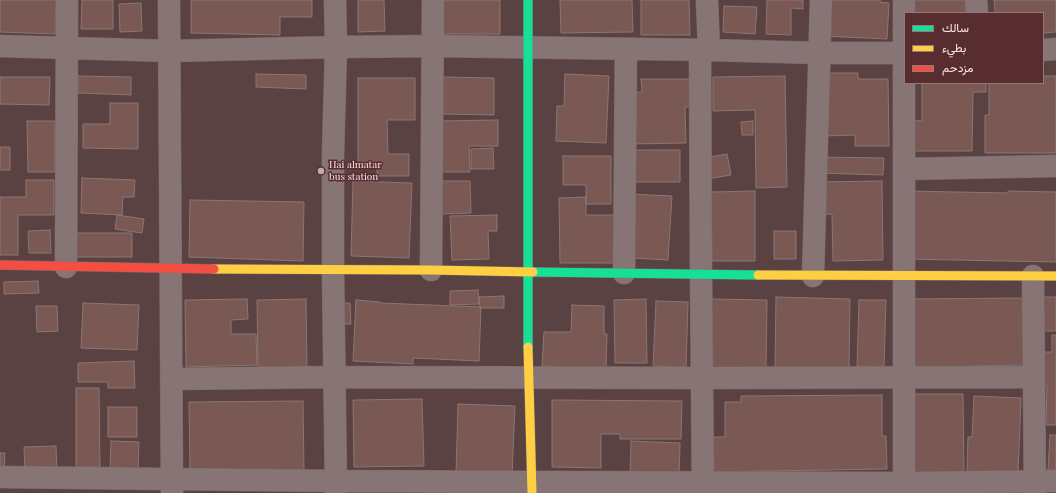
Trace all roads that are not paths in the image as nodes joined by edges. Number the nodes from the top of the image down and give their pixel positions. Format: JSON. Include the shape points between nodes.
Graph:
{"nodes":[{"id":1,"x":67,"y":0,"type":"edge"},
{"id":2,"x":169,"y":0,"type":"edge"},
{"id":3,"x":335,"y":0,"type":"edge"},
{"id":4,"x":432,"y":0,"type":"edge"},
{"id":5,"x":528,"y":0,"type":"edge"},
{"id":6,"x":707,"y":0,"type":"edge"},
{"id":7,"x":821,"y":0,"type":"edge"},
{"id":8,"x":904,"y":0,"type":"edge"},
{"id":9,"x":976,"y":0,"type":"edge"},
{"id":10,"x":904,"y":12,"type":"edge"},
{"id":11,"x":977,"y":12,"type":"edge"},
{"id":12,"x":0,"y":46,"type":"edge"},
{"id":13,"x":433,"y":46,"type":"junction"},
{"id":14,"x":336,"y":47,"type":"junction"},
{"id":15,"x":67,"y":48,"type":"junction"},
{"id":16,"x":528,"y":48,"type":"junction"},
{"id":17,"x":626,"y":49,"type":"junction"},
{"id":18,"x":1056,"y":49,"type":"edge"},
{"id":19,"x":705,"y":50,"type":"junction"},
{"id":20,"x":1044,"y":50,"type":"edge"},
{"id":21,"x":170,"y":51,"type":"junction"},
{"id":22,"x":819,"y":53,"type":"junction"},
{"id":23,"x":904,"y":53,"type":"edge"},
{"id":24,"x":905,"y":84,"type":"edge"},
{"id":25,"x":1056,"y":166,"type":"edge"},
{"id":26,"x":904,"y":169,"type":"junction"},
{"id":27,"x":0,"y":265,"type":"edge"},
{"id":28,"x":66,"y":267,"type":"junction"},
{"id":29,"x":170,"y":269,"type":"junction"},
{"id":30,"x":333,"y":270,"type":"junction"},
{"id":31,"x":431,"y":270,"type":"junction"},
{"id":32,"x":528,"y":271,"type":"junction"},
{"id":33,"x":624,"y":273,"type":"junction"},
{"id":34,"x":701,"y":275,"type":"junction"},
{"id":35,"x":813,"y":276,"type":"junction"},
{"id":36,"x":904,"y":276,"type":"junction"},
{"id":37,"x":1033,"y":276,"type":"junction"},
{"id":38,"x":1056,"y":276,"type":"edge"},
{"id":39,"x":334,"y":377,"type":"junction"},
{"id":40,"x":904,"y":377,"type":"junction"},
{"id":41,"x":1034,"y":377,"type":"junction"},
{"id":42,"x":528,"y":378,"type":"junction"},
{"id":43,"x":702,"y":378,"type":"junction"},
{"id":44,"x":171,"y":379,"type":"junction"},
{"id":45,"x":0,"y":477,"type":"edge"},
{"id":46,"x":65,"y":485,"type":"edge"},
{"id":47,"x":1042,"y":485,"type":"edge"},
{"id":48,"x":172,"y":486,"type":"edge"},
{"id":49,"x":336,"y":487,"type":"edge"},
{"id":50,"x":703,"y":487,"type":"edge"},
{"id":51,"x":532,"y":488,"type":"edge"},
{"id":52,"x":904,"y":488,"type":"edge"}],
"edges":[{"from":1,"to":15,"type":"street"},
{"from":2,"to":21,"type":"street"},
{"from":3,"to":14,"type":"street"},
{"from":4,"to":13,"type":"street"},
{"from":5,"to":16,"type":"street"},
{"from":6,"to":19,"type":"street"},
{"from":7,"to":22,"type":"street"},
{"from":8,"to":10,"type":"street"},
{"from":9,"to":11,"type":"street"},
{"from":12,"to":15,"type":"street"},
{"from":13,"to":14,"type":"street"},
{"from":13,"to":16,"type":"street"},
{"from":13,"to":31,"type":"street"},
{"from":14,"to":21,"type":"street"},
{"from":14,"to":30,"type":"street"},
{"from":15,"to":21,"type":"street"},
{"from":15,"to":28,"type":"street"},
{"from":16,"to":17,"type":"street"},
{"from":16,"to":32,"type":"street"},
{"from":17,"to":19,"type":"street"},
{"from":17,"to":33,"type":"street"},
{"from":18,"to":20,"type":"street"},
{"from":19,"to":22,"type":"street"},
{"from":19,"to":34,"type":"street"},
{"from":21,"to":29,"type":"street"},
{"from":22,"to":23,"type":"street"},
{"from":22,"to":35,"type":"street"},
{"from":24,"to":26,"type":"street"},
{"from":25,"to":26,"type":"street"},
{"from":26,"to":36,"type":"street"},
{"from":27,"to":28,"type":"street"},
{"from":28,"to":29,"type":"street"},
{"from":29,"to":30,"type":"street"},
{"from":29,"to":44,"type":"street"},
{"from":30,"to":31,"type":"street"},
{"from":30,"to":39,"type":"street"},
{"from":31,"to":32,"type":"street"},
{"from":32,"to":33,"type":"street"},
{"from":32,"to":42,"type":"street"},
{"from":33,"to":34,"type":"street"},
{"from":34,"to":35,"type":"street"},
{"from":34,"to":43,"type":"street"},
{"from":35,"to":36,"type":"street"},
{"from":36,"to":37,"type":"street"},
{"from":36,"to":40,"type":"street"},
{"from":37,"to":38,"type":"street"},
{"from":37,"to":41,"type":"street"},
{"from":39,"to":42,"type":"street"},
{"from":39,"to":44,"type":"street"},
{"from":39,"to":49,"type":"street"},
{"from":40,"to":41,"type":"street"},
{"from":40,"to":43,"type":"street"},
{"from":40,"to":52,"type":"street"},
{"from":41,"to":47,"type":"street"},
{"from":42,"to":43,"type":"street"},
{"from":42,"to":51,"type":"street"},
{"from":43,"to":50,"type":"street"},
{"from":44,"to":48,"type":"street"},
{"from":45,"to":46,"type":"street"},
{"from":46,"to":48,"type":"street"},
{"from":47,"to":52,"type":"street"},
{"from":48,"to":49,"type":"street"},
{"from":49,"to":51,"type":"street"},
{"from":50,"to":51,"type":"street"},
{"from":50,"to":52,"type":"street"}]}
